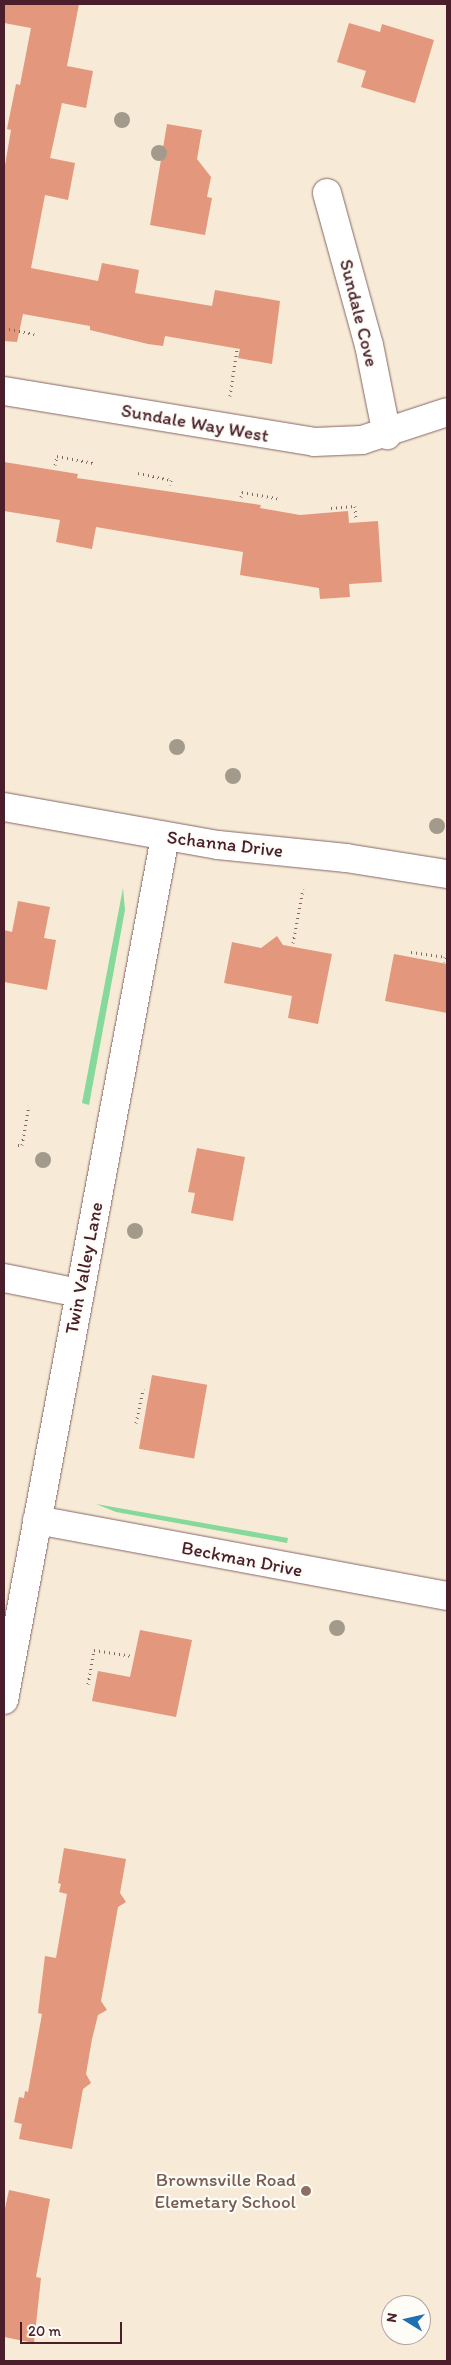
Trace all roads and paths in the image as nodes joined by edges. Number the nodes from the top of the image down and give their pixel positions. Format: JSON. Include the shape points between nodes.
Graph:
{"nodes":[{"id":1,"x":327,"y":193,"type":"dead end"},
{"id":2,"x":4,"y":328,"type":"edge"},
{"id":3,"x":34,"y":334,"type":"dead end"},
{"id":4,"x":237,"y":350,"type":"dead end"},
{"id":5,"x":4,"y":390,"type":"edge"},
{"id":6,"x":229,"y":397,"type":"dead end"},
{"id":7,"x":447,"y":412,"type":"edge"},
{"id":8,"x":387,"y":435,"type":"junction"},
{"id":9,"x":93,"y":462,"type":"dead end"},
{"id":10,"x":55,"y":465,"type":"dead end"},
{"id":11,"x":138,"y":474,"type":"dead end"},
{"id":12,"x":170,"y":485,"type":"dead end"},
{"id":13,"x":241,"y":497,"type":"dead end"},
{"id":14,"x":277,"y":498,"type":"dead end"},
{"id":15,"x":331,"y":508,"type":"dead end"},
{"id":16,"x":356,"y":520,"type":"dead end"},
{"id":17,"x":4,"y":808,"type":"edge"},
{"id":18,"x":165,"y":837,"type":"junction"},
{"id":19,"x":447,"y":874,"type":"edge"},
{"id":20,"x":303,"y":889,"type":"dead end"},
{"id":21,"x":293,"y":943,"type":"dead end"},
{"id":22,"x":411,"y":952,"type":"dead end"},
{"id":23,"x":444,"y":962,"type":"dead end"},
{"id":24,"x":29,"y":1106,"type":"dead end"},
{"id":25,"x":18,"y":1145,"type":"dead end"},
{"id":26,"x":4,"y":1278,"type":"edge"},
{"id":27,"x":79,"y":1293,"type":"junction"},
{"id":28,"x":142,"y":1389,"type":"dead end"},
{"id":29,"x":136,"y":1423,"type":"dead end"},
{"id":30,"x":37,"y":1520,"type":"junction"},
{"id":31,"x":447,"y":1596,"type":"edge"},
{"id":32,"x":131,"y":1656,"type":"dead end"},
{"id":33,"x":88,"y":1684,"type":"dead end"},
{"id":34,"x":4,"y":1700,"type":"edge"}],
"edges":[{"from":1,"to":8,"type":"street","name":"Sundale Cove","via":[[369,345]]},
{"from":2,"to":3,"type":"path"},
{"from":4,"to":6,"type":"path"},
{"from":5,"to":8,"type":"street","name":"Sundale Way West","via":[[304,442],[362,440]]},
{"from":7,"to":8,"type":"street","name":"Sundale Way West"},
{"from":9,"to":10,"type":"path","via":[[57,456]]},
{"from":11,"to":12,"type":"path","via":[[171,480]]},
{"from":13,"to":14,"type":"path","via":[[242,492]]},
{"from":15,"to":16,"type":"path","via":[[354,506]]},
{"from":17,"to":18,"type":"street","name":"Schanna Drive"},
{"from":18,"to":19,"type":"street","name":"Schanna Drive","via":[[370,861]]},
{"from":18,"to":27,"type":"street","name":"Twin Valley Lane"},
{"from":20,"to":21,"type":"path"},
{"from":22,"to":23,"type":"path","via":[[445,957]]},
{"from":24,"to":25,"type":"path","via":[[22,1145]]},
{"from":26,"to":27,"type":"street"},
{"from":27,"to":30,"type":"street","name":"Twin Valley Lane"},
{"from":28,"to":29,"type":"path"},
{"from":30,"to":31,"type":"street","name":"Beckman Drive"},
{"from":30,"to":34,"type":"street","name":"Twin Valley Lane"},
{"from":32,"to":33,"type":"path","via":[[94,1650]]}]}
